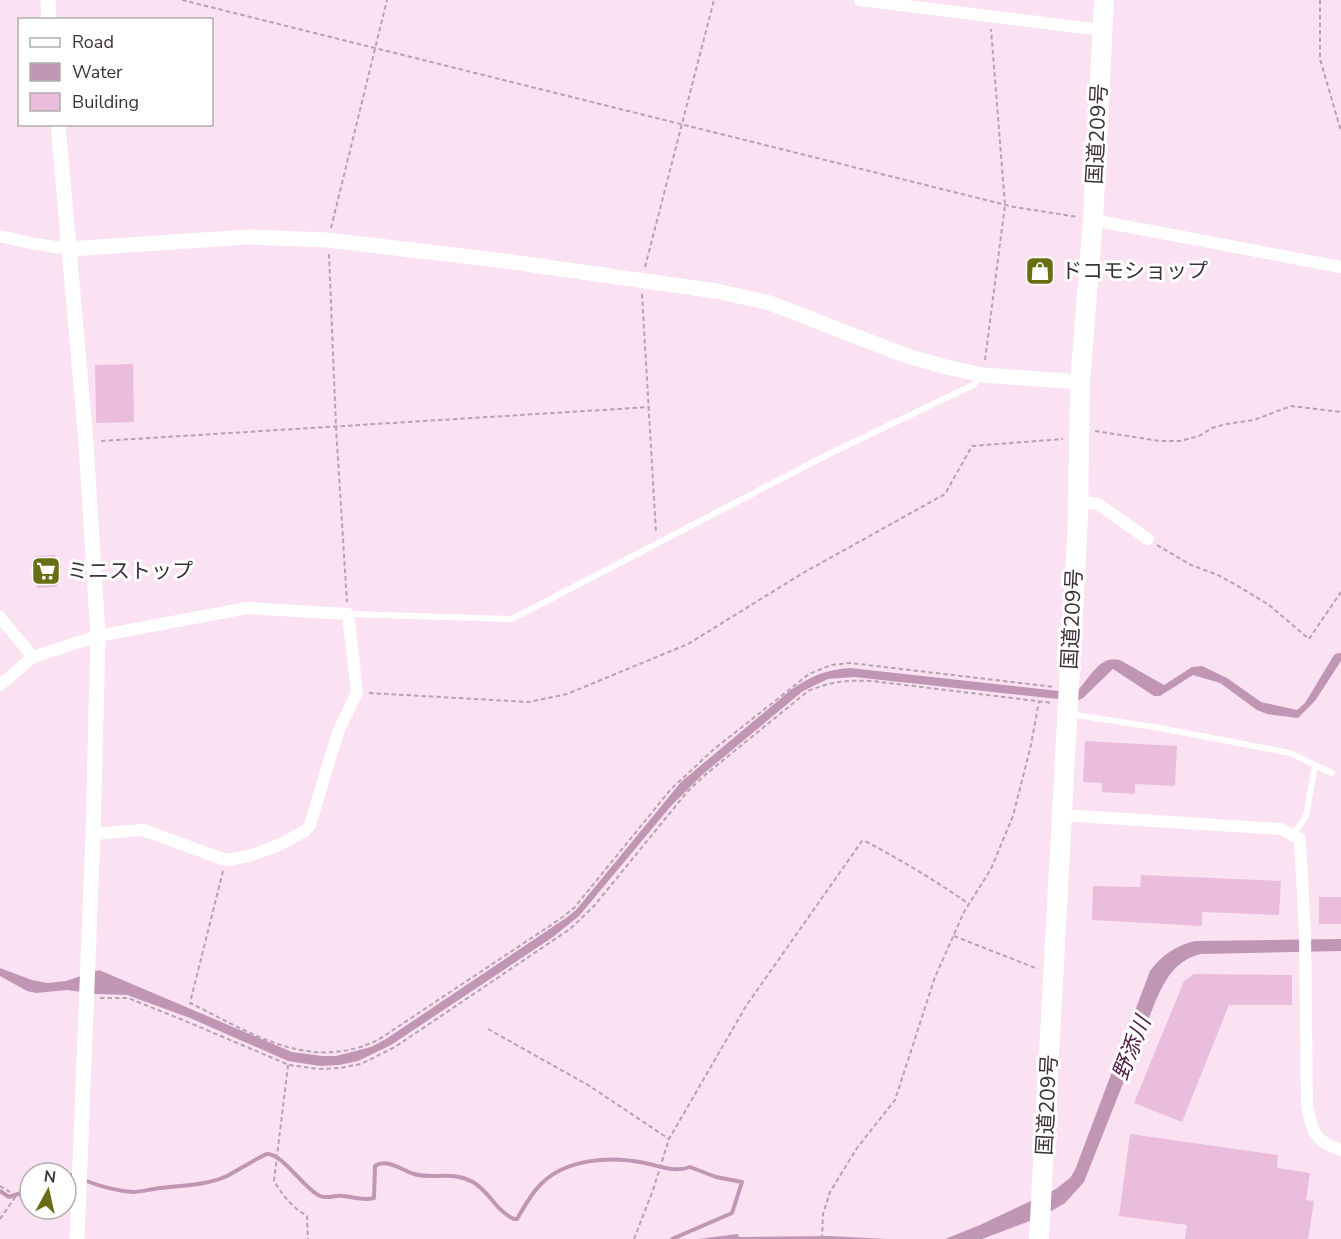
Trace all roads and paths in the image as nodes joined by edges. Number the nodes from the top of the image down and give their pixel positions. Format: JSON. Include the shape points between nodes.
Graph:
{"nodes":[{"id":1,"x":48,"y":0,"type":"edge"},
{"id":2,"x":182,"y":0,"type":"edge"},
{"id":3,"x":387,"y":0,"type":"edge"},
{"id":4,"x":714,"y":0,"type":"edge"},
{"id":5,"x":860,"y":0,"type":"edge"},
{"id":6,"x":1104,"y":0,"type":"edge"},
{"id":7,"x":1320,"y":0,"type":"edge"},
{"id":8,"x":990,"y":16,"type":"junction"},
{"id":9,"x":49,"y":18,"type":"edge"},
{"id":10,"x":1102,"y":30,"type":"junction"},
{"id":11,"x":374,"y":49,"type":"junction"},
{"id":12,"x":682,"y":125,"type":"junction"},
{"id":13,"x":58,"y":126,"type":"edge"},
{"id":14,"x":1341,"y":131,"type":"edge"},
{"id":15,"x":1005,"y":205,"type":"junction"},
{"id":16,"x":1093,"y":219,"type":"junction"},
{"id":17,"x":0,"y":236,"type":"edge"},
{"id":18,"x":328,"y":240,"type":"junction"},
{"id":19,"x":69,"y":249,"type":"junction"},
{"id":20,"x":1341,"y":267,"type":"edge"},
{"id":21,"x":641,"y":280,"type":"junction"},
{"id":22,"x":983,"y":375,"type":"junction"},
{"id":23,"x":1080,"y":382,"type":"junction"},
{"id":24,"x":650,"y":407,"type":"junction"},
{"id":25,"x":1341,"y":412,"type":"edge"},
{"id":26,"x":336,"y":427,"type":"junction"},
{"id":27,"x":1080,"y":434,"type":"junction"},
{"id":28,"x":86,"y":442,"type":"junction"},
{"id":29,"x":1078,"y":501,"type":"junction"},
{"id":30,"x":1148,"y":539,"type":"joint"},
{"id":31,"x":657,"y":544,"type":"junction"},
{"id":32,"x":1341,"y":592,"type":"edge"},
{"id":33,"x":348,"y":614,"type":"junction"},
{"id":34,"x":0,"y":617,"type":"edge"},
{"id":35,"x":98,"y":636,"type":"junction"},
{"id":36,"x":33,"y":657,"type":"junction"},
{"id":37,"x":0,"y":685,"type":"edge"},
{"id":38,"x":357,"y":692,"type":"junction"},
{"id":39,"x":1065,"y":699,"type":"junction"},
{"id":40,"x":1315,"y":765,"type":"junction"},
{"id":41,"x":1332,"y":773,"type":"dead end"},
{"id":42,"x":1062,"y":815,"type":"junction"},
{"id":43,"x":93,"y":834,"type":"junction"},
{"id":44,"x":1293,"y":835,"type":"junction"},
{"id":45,"x":226,"y":860,"type":"junction"},
{"id":46,"x":969,"y":904,"type":"junction"},
{"id":47,"x":954,"y":936,"type":"junction"},
{"id":48,"x":1054,"y":975,"type":"junction"},
{"id":49,"x":87,"y":998,"type":"junction"},
{"id":50,"x":488,"y":1029,"type":"dead end"},
{"id":51,"x":289,"y":1065,"type":"junction"},
{"id":52,"x":669,"y":1139,"type":"junction"},
{"id":53,"x":1341,"y":1150,"type":"edge"},
{"id":54,"x":0,"y":1186,"type":"edge"},
{"id":55,"x":16,"y":1196,"type":"joint"},
{"id":56,"x":0,"y":1219,"type":"edge"},
{"id":57,"x":77,"y":1239,"type":"edge"},
{"id":58,"x":308,"y":1239,"type":"edge"},
{"id":59,"x":634,"y":1239,"type":"edge"},
{"id":60,"x":822,"y":1239,"type":"edge"},
{"id":61,"x":1039,"y":1239,"type":"edge"}],
"edges":[{"from":1,"to":9,"type":"street"},
{"from":2,"to":11,"type":"path"},
{"from":3,"to":11,"type":"path"},
{"from":4,"to":12,"type":"path"},
{"from":5,"to":8,"type":"street"},
{"from":6,"to":10,"type":"highway","name":"国道209号"},
{"from":7,"to":14,"type":"path","via":[[1320,59]]},
{"from":8,"to":10,"type":"street"},
{"from":8,"to":15,"type":"path"},
{"from":10,"to":16,"type":"highway","name":"国道209号"},
{"from":11,"to":12,"type":"path"},
{"from":11,"to":18,"type":"path"},
{"from":12,"to":15,"type":"path"},
{"from":12,"to":21,"type":"path"},
{"from":13,"to":19,"type":"street"},
{"from":15,"to":16,"type":"path"},
{"from":15,"to":22,"type":"path"},
{"from":16,"to":20,"type":"street"},
{"from":16,"to":23,"type":"highway","name":"国道209号"},
{"from":17,"to":19,"type":"street"},
{"from":18,"to":19,"type":"street","via":[[247,237]]},
{"from":18,"to":21,"type":"street"},
{"from":18,"to":26,"type":"path"},
{"from":19,"to":28,"type":"street"},
{"from":21,"to":22,"type":"street","via":[[770,303],[904,355]]},
{"from":21,"to":24,"type":"path"},
{"from":22,"to":23,"type":"street"},
{"from":22,"to":31,"type":"lane","via":[[974,385],[827,455]]},
{"from":23,"to":27,"type":"highway","name":"国道209号"},
{"from":24,"to":26,"type":"path"},
{"from":24,"to":31,"type":"path"},
{"from":25,"to":27,"type":"path","via":[[1291,406],[1180,441]]},
{"from":26,"to":28,"type":"path"},
{"from":26,"to":33,"type":"path"},
{"from":27,"to":29,"type":"highway","name":"国道209号"},
{"from":27,"to":38,"type":"path","via":[[972,446],[945,494],[803,573],[688,644],[567,694],[530,702]]},
{"from":28,"to":35,"type":"street"},
{"from":29,"to":30,"type":"street","via":[[1098,504]]},
{"from":29,"to":39,"type":"highway","name":"国道209号"},
{"from":30,"to":32,"type":"path","via":[[1191,566],[1218,575],[1269,605],[1309,639]]},
{"from":31,"to":33,"type":"lane","via":[[512,619]]},
{"from":33,"to":35,"type":"street","via":[[248,608]]},
{"from":33,"to":38,"type":"street"},
{"from":34,"to":36,"type":"street"},
{"from":35,"to":36,"type":"street"},
{"from":35,"to":43,"type":"street"},
{"from":36,"to":37,"type":"street"},
{"from":38,"to":45,"type":"street","via":[[338,732],[310,825],[279,844]]},
{"from":39,"to":40,"type":"lane","via":[[1160,728],[1290,753]]},
{"from":39,"to":42,"type":"highway","name":"国道209号"},
{"from":39,"to":45,"type":"path","via":[[850,663],[809,674],[713,750],[671,789],[574,908],[378,1040],[352,1050],[328,1053],[289,1049],[190,1004]]},
{"from":40,"to":41,"type":"lane"},
{"from":40,"to":44,"type":"lane","via":[[1306,816]]},
{"from":42,"to":44,"type":"street","via":[[1281,829]]},
{"from":42,"to":48,"type":"highway","name":"国道209号"},
{"from":43,"to":45,"type":"street","via":[[143,830]]},
{"from":43,"to":49,"type":"street"},
{"from":44,"to":53,"type":"street","via":[[1300,839],[1305,934],[1307,1106],[1312,1129],[1323,1143]]},
{"from":46,"to":47,"type":"path"},
{"from":46,"to":51,"type":"path","via":[[991,869],[1013,816],[1039,701],[872,681],[823,684],[787,707],[687,792],[594,906],[570,929],[378,1057],[340,1068]]},
{"from":46,"to":52,"type":"path","via":[[894,856],[862,841],[746,1006]]},
{"from":47,"to":48,"type":"path"},
{"from":47,"to":60,"type":"path","via":[[935,977],[895,1100],[856,1148],[830,1192],[823,1214]]},
{"from":48,"to":61,"type":"highway","name":"国道209号"},
{"from":49,"to":51,"type":"path","via":[[128,998]]},
{"from":49,"to":57,"type":"street"},
{"from":50,"to":52,"type":"path","via":[[588,1085]]},
{"from":51,"to":58,"type":"path","via":[[274,1181],[295,1209],[307,1216]]},
{"from":52,"to":59,"type":"path"},
{"from":54,"to":55,"type":"path"},
{"from":55,"to":56,"type":"path"}]}
